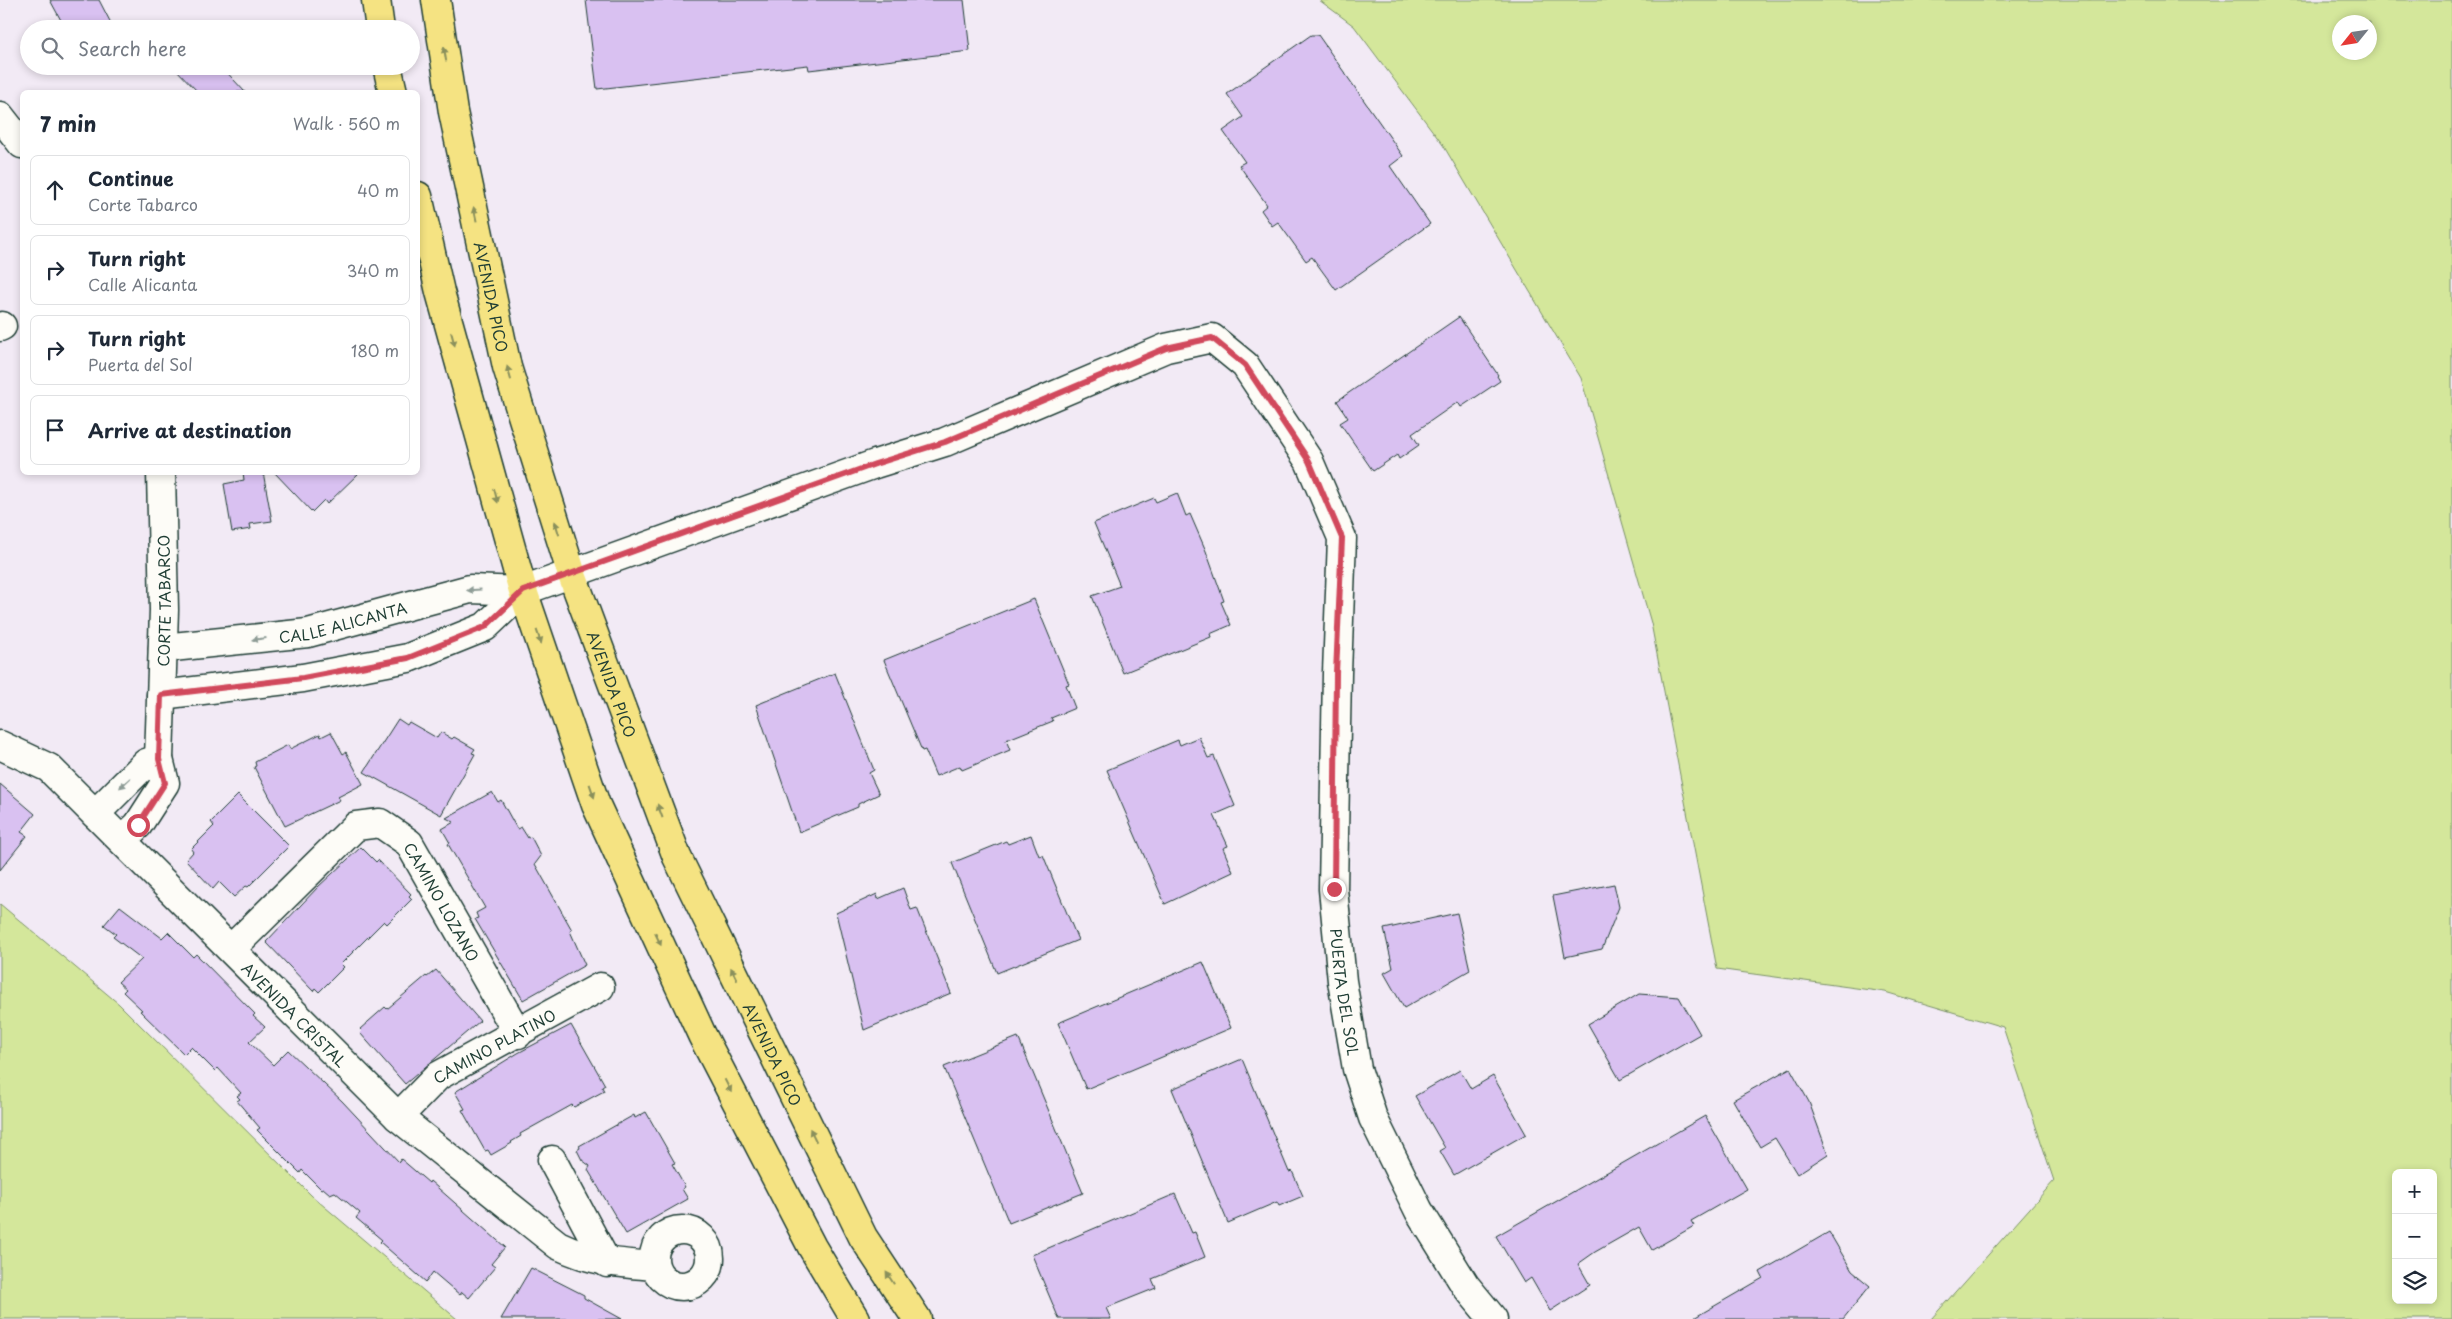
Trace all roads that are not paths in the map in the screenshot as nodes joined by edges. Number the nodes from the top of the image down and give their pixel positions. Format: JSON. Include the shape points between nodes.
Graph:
{"nodes":[{"id":1,"x":376,"y":0,"type":"edge"},
{"id":2,"x":436,"y":0,"type":"edge"},
{"id":3,"x":379,"y":20,"type":"edge"},
{"id":4,"x":389,"y":75,"type":"edge"},
{"id":5,"x":393,"y":90,"type":"edge"},
{"id":6,"x":0,"y":116,"type":"edge"},
{"id":7,"x":20,"y":141,"type":"edge"},
{"id":8,"x":420,"y":205,"type":"edge"},
{"id":9,"x":1212,"y":338,"type":"joint"},
{"id":10,"x":161,"y":475,"type":"edge"},
{"id":11,"x":572,"y":575,"type":"junction"},
{"id":12,"x":523,"y":591,"type":"junction"},
{"id":13,"x":163,"y":648,"type":"junction"},
{"id":14,"x":161,"y":695,"type":"junction"},
{"id":15,"x":0,"y":745,"type":"edge"},
{"id":16,"x":159,"y":759,"type":"junction"},
{"id":17,"x":95,"y":814,"type":"junction"},
{"id":18,"x":122,"y":840,"type":"junction"},
{"id":19,"x":231,"y":949,"type":"junction"},
{"id":20,"x":600,"y":987,"type":"dead end"},
{"id":21,"x":518,"y":1034,"type":"junction"},
{"id":22,"x":398,"y":1117,"type":"junction"},
{"id":23,"x":552,"y":1160,"type":"dead end"},
{"id":24,"x":607,"y":1263,"type":"junction"},
{"id":25,"x":654,"y":1266,"type":"dead end"},
{"id":26,"x":855,"y":1319,"type":"edge"},
{"id":27,"x":916,"y":1319,"type":"edge"},
{"id":28,"x":1494,"y":1319,"type":"edge"}],
"edges":[{"from":1,"to":3,"type":"main road"},
{"from":11,"to":2,"type":"main road","name":"AVENIDA PICO","one_way":true,"via":[[507,367],[453,112]]},
{"from":4,"to":5,"type":"main road"},
{"from":6,"to":7,"type":"street"},
{"from":8,"to":12,"type":"main road","one_way":true,"via":[[440,292]]},
{"from":9,"to":11,"type":"street","name":"CALLE ALICANTA","via":[[1166,348],[945,442],[875,464]]},
{"from":9,"to":28,"type":"street","name":"PUERTA DEL SOL","via":[[1245,365],[1309,461],[1342,538],[1336,673],[1334,889],[1342,981],[1357,1070],[1373,1118],[1419,1211],[1465,1285]]},
{"from":10,"to":13,"type":"street","name":"CORTE TABARCO"},
{"from":11,"to":12,"type":"street","name":"CALLE ALICANTA"},
{"from":27,"to":11,"type":"main road","name":"AVENIDA PICO","one_way":true,"via":[[863,1237],[677,857]]},
{"from":12,"to":13,"type":"street","name":"CALLE ALICANTA","one_way":true,"via":[[470,589],[308,633]]},
{"from":12,"to":14,"type":"street","name":"CALLE ALICANTA","via":[[485,627],[408,658],[303,678]]},
{"from":12,"to":26,"type":"main road","one_way":true,"via":[[596,805],[702,1035],[812,1247]]},
{"from":13,"to":14,"type":"street","name":"CORTE TABARCO"},
{"from":14,"to":16,"type":"street","name":"CORTE TABARCO"},
{"from":15,"to":17,"type":"street","name":"AVENIDA CRISTAL","via":[[49,768]]},
{"from":16,"to":17,"type":"street","one_way":true,"via":[[146,763]]},
{"from":16,"to":18,"type":"street","name":"CORTE TABARCO","via":[[165,783],[138,825]]},
{"from":17,"to":18,"type":"street","name":"AVENIDA CRISTAL"},
{"from":18,"to":19,"type":"street","name":"AVENIDA CRISTAL"},
{"from":19,"to":21,"type":"street","name":"CAMINO LOZANO","via":[[356,826],[380,823],[409,843]]},
{"from":19,"to":22,"type":"street","name":"AVENIDA CRISTAL"},
{"from":20,"to":21,"type":"street","name":"CAMINO PLATINO"},
{"from":21,"to":22,"type":"street","name":"CAMINO PLATINO","via":[[438,1076]]},
{"from":22,"to":24,"type":"street","name":"AVENIDA CRISTAL","via":[[558,1244],[584,1257]]},
{"from":23,"to":24,"type":"street"},
{"from":24,"to":25,"type":"street","name":"AVENIDA CRISTAL"}]}
